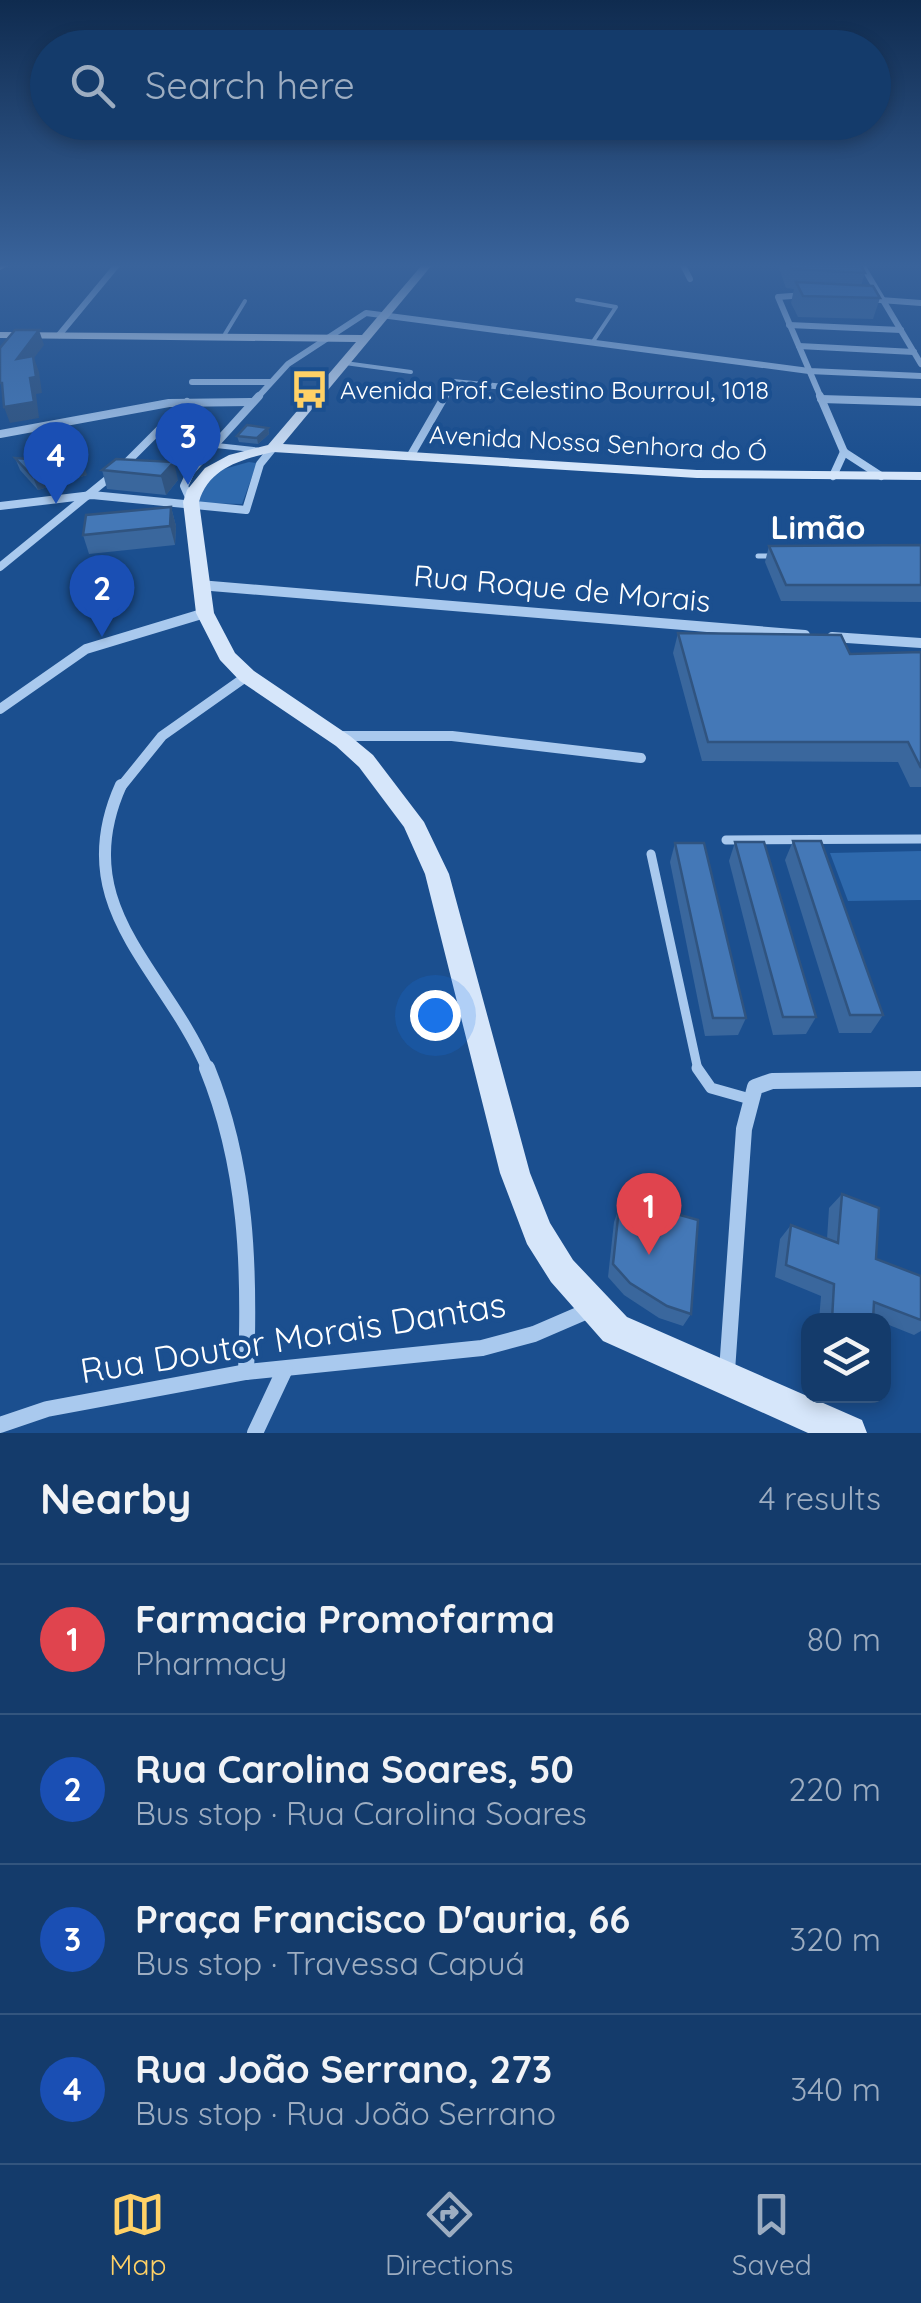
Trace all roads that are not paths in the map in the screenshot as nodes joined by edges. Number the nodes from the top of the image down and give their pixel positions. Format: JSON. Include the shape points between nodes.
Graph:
{"nodes":[{"id":1,"x":337,"y":332,"type":"edge"},
{"id":2,"x":372,"y":332,"type":"edge"},
{"id":3,"x":516,"y":332,"type":"edge"},
{"id":4,"x":599,"y":332,"type":"edge"},
{"id":5,"x":793,"y":332,"type":"edge"},
{"id":6,"x":902,"y":332,"type":"edge"},
{"id":7,"x":59,"y":334,"type":"joint"},
{"id":8,"x":224,"y":334,"type":"joint"},
{"id":9,"x":0,"y":335,"type":"edge"},
{"id":10,"x":331,"y":337,"type":"junction"},
{"id":11,"x":366,"y":339,"type":"junction"},
{"id":12,"x":592,"y":343,"type":"junction"},
{"id":13,"x":799,"y":346,"type":"junction"},
{"id":14,"x":914,"y":352,"type":"junction"},
{"id":15,"x":345,"y":363,"type":"junction"},
{"id":16,"x":921,"y":364,"type":"edge"},
{"id":17,"x":810,"y":371,"type":"junction"},
{"id":18,"x":410,"y":372,"type":"dead end"},
{"id":19,"x":921,"y":376,"type":"edge"},
{"id":20,"x":192,"y":382,"type":"dead end"},
{"id":21,"x":270,"y":382,"type":"junction"},
{"id":22,"x":575,"y":394,"type":"dead end"},
{"id":23,"x":821,"y":399,"type":"junction"},
{"id":24,"x":188,"y":401,"type":"junction"},
{"id":25,"x":251,"y":402,"type":"junction"},
{"id":26,"x":921,"y":402,"type":"edge"},
{"id":27,"x":0,"y":434,"type":"edge"},
{"id":28,"x":212,"y":445,"type":"junction"},
{"id":29,"x":268,"y":449,"type":"junction"},
{"id":30,"x":844,"y":452,"type":"junction"},
{"id":31,"x":411,"y":455,"type":"junction"},
{"id":32,"x":833,"y":476,"type":"junction"},
{"id":33,"x":881,"y":476,"type":"junction"},
{"id":34,"x":921,"y":476,"type":"edge"},
{"id":35,"x":89,"y":497,"type":"junction"},
{"id":36,"x":191,"y":502,"type":"junction"},
{"id":37,"x":0,"y":506,"type":"edge"},
{"id":38,"x":758,"y":556,"type":"dead end"},
{"id":39,"x":794,"y":556,"type":"edge"},
{"id":40,"x":0,"y":567,"type":"edge"},
{"id":41,"x":199,"y":585,"type":"junction"},
{"id":42,"x":205,"y":614,"type":"junction"},
{"id":43,"x":921,"y":644,"type":"edge"},
{"id":44,"x":247,"y":676,"type":"junction"},
{"id":45,"x":0,"y":708,"type":"edge"},
{"id":46,"x":338,"y":736,"type":"junction"},
{"id":47,"x":641,"y":758,"type":"dead end"},
{"id":48,"x":921,"y":839,"type":"edge"},
{"id":49,"x":726,"y":840,"type":"dead end"},
{"id":50,"x":651,"y":854,"type":"dead end"},
{"id":51,"x":921,"y":1079,"type":"edge"},
{"id":52,"x":750,"y":1099,"type":"junction"},
{"id":53,"x":593,"y":1309,"type":"junction"},
{"id":54,"x":284,"y":1369,"type":"junction"},
{"id":55,"x":246,"y":1372,"type":"junction"},
{"id":56,"x":727,"y":1379,"type":"junction"},
{"id":57,"x":0,"y":1425,"type":"edge"},
{"id":58,"x":255,"y":1433,"type":"edge"},
{"id":59,"x":848,"y":1433,"type":"edge"}],
"edges":[{"from":1,"to":10,"type":"street"},
{"from":2,"to":11,"type":"main road"},
{"from":3,"to":12,"type":"street"},
{"from":4,"to":12,"type":"lane"},
{"from":5,"to":13,"type":"street"},
{"from":6,"to":14,"type":"street"},
{"from":7,"to":8,"type":"main road"},
{"from":7,"to":9,"type":"main road"},
{"from":8,"to":10,"type":"main road"},
{"from":10,"to":11,"type":"main road"},
{"from":10,"to":21,"type":"street"},
{"from":11,"to":15,"type":"main road"},
{"from":12,"to":17,"type":"street"},
{"from":13,"to":14,"type":"street"},
{"from":13,"to":17,"type":"street"},
{"from":14,"to":16,"type":"street"},
{"from":15,"to":18,"type":"lane"},
{"from":15,"to":29,"type":"main road"},
{"from":17,"to":19,"type":"street"},
{"from":17,"to":23,"type":"street"},
{"from":20,"to":21,"type":"street"},
{"from":21,"to":25,"type":"street"},
{"from":22,"to":31,"type":"street","via":[[453,382]]},
{"from":23,"to":26,"type":"street"},
{"from":23,"to":30,"type":"street"},
{"from":24,"to":25,"type":"street"},
{"from":24,"to":27,"type":"street"},
{"from":24,"to":35,"type":"street"},
{"from":25,"to":28,"type":"street"},
{"from":28,"to":29,"type":"lane"},
{"from":28,"to":36,"type":"street","via":[[185,480]]},
{"from":29,"to":31,"type":"main road","name":"Avenida Nossa Senhora do Ó"},
{"from":29,"to":36,"type":"main road","via":[[210,470],[192,488]]},
{"from":29,"to":36,"type":"street","via":[[248,510]]},
{"from":30,"to":32,"type":"street"},
{"from":30,"to":33,"type":"street"},
{"from":31,"to":32,"type":"main road","name":"Avenida Nossa Senhora do Ó"},
{"from":32,"to":33,"type":"main road","name":"Avenida Nossa Senhora do Ó"},
{"from":33,"to":34,"type":"main road","name":"Avenida Nossa Senhora do Ó"},
{"from":35,"to":36,"type":"street"},
{"from":35,"to":37,"type":"street"},
{"from":35,"to":40,"type":"street"},
{"from":36,"to":41,"type":"main road"},
{"from":38,"to":39,"type":"lane"},
{"from":41,"to":42,"type":"main road"},
{"from":41,"to":43,"type":"street","name":"Rua Roque de Morais"},
{"from":42,"to":44,"type":"main road","via":[[214,637]]},
{"from":42,"to":45,"type":"street","via":[[86,649]]},
{"from":44,"to":46,"type":"main road"},
{"from":44,"to":55,"type":"street","via":[[144,752],[106,819],[101,859],[124,936],[191,1029],[241,1174],[251,1272]]},
{"from":46,"to":47,"type":"street","via":[[530,744]]},
{"from":46,"to":53,"type":"main road","via":[[413,822],[438,874],[515,1172],[538,1232]]},
{"from":48,"to":49,"type":"lane"},
{"from":50,"to":52,"type":"lane","via":[[699,1075],[710,1088]]},
{"from":51,"to":52,"type":"street","via":[[772,1081],[755,1087]]},
{"from":52,"to":56,"type":"street"},
{"from":53,"to":54,"type":"street","name":"Rua Doutor Morais Dantas","via":[[482,1348]]},
{"from":53,"to":56,"type":"main road","via":[[639,1342]]},
{"from":54,"to":55,"type":"street","name":"Rua Doutor Morais Dantas"},
{"from":54,"to":58,"type":"street"},
{"from":55,"to":57,"type":"street","name":"Rua Doutor Morais Dantas","via":[[47,1408]]},
{"from":56,"to":59,"type":"main road"}]}
